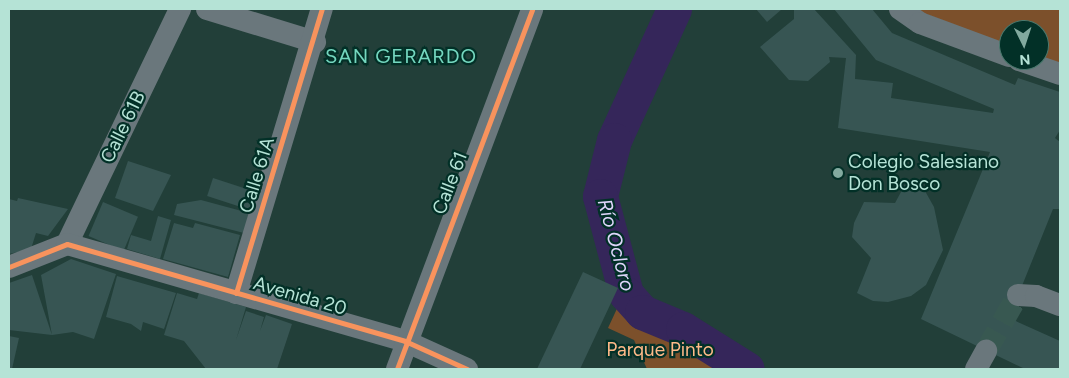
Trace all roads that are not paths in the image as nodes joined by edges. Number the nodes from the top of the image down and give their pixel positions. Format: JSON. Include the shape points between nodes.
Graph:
{"nodes":[{"id":1,"x":180,"y":9,"type":"edge"},
{"id":2,"x":207,"y":9,"type":"edge"},
{"id":3,"x":322,"y":9,"type":"edge"},
{"id":4,"x":532,"y":9,"type":"edge"},
{"id":5,"x":900,"y":9,"type":"edge"},
{"id":6,"x":315,"y":42,"type":"junction"},
{"id":7,"x":999,"y":52,"type":"edge"},
{"id":8,"x":67,"y":244,"type":"junction"},
{"id":9,"x":9,"y":267,"type":"edge"},
{"id":10,"x":236,"y":293,"type":"junction"},
{"id":11,"x":1018,"y":295,"type":"dead end"},
{"id":12,"x":1060,"y":305,"type":"edge"},
{"id":13,"x":405,"y":341,"type":"junction"},
{"id":14,"x":398,"y":369,"type":"edge"},
{"id":15,"x":467,"y":369,"type":"edge"}],
"edges":[{"from":1,"to":8,"type":"street","name":"Calle 61B"},
{"from":2,"to":6,"type":"street"},
{"from":3,"to":6,"type":"street","name":"Calle 61A"},
{"from":4,"to":13,"type":"street","name":"Calle 61"},
{"from":5,"to":7,"type":"street","via":[[920,23]]},
{"from":6,"to":10,"type":"street","name":"Calle 61A"},
{"from":8,"to":9,"type":"street"},
{"from":8,"to":10,"type":"street","name":"Avenida 20"},
{"from":10,"to":13,"type":"street","name":"Avenida 20"},
{"from":11,"to":12,"type":"street","via":[[1036,296]]},
{"from":13,"to":14,"type":"street","name":"Calle 61"},
{"from":13,"to":15,"type":"street","name":"Avenida 20"}]}
